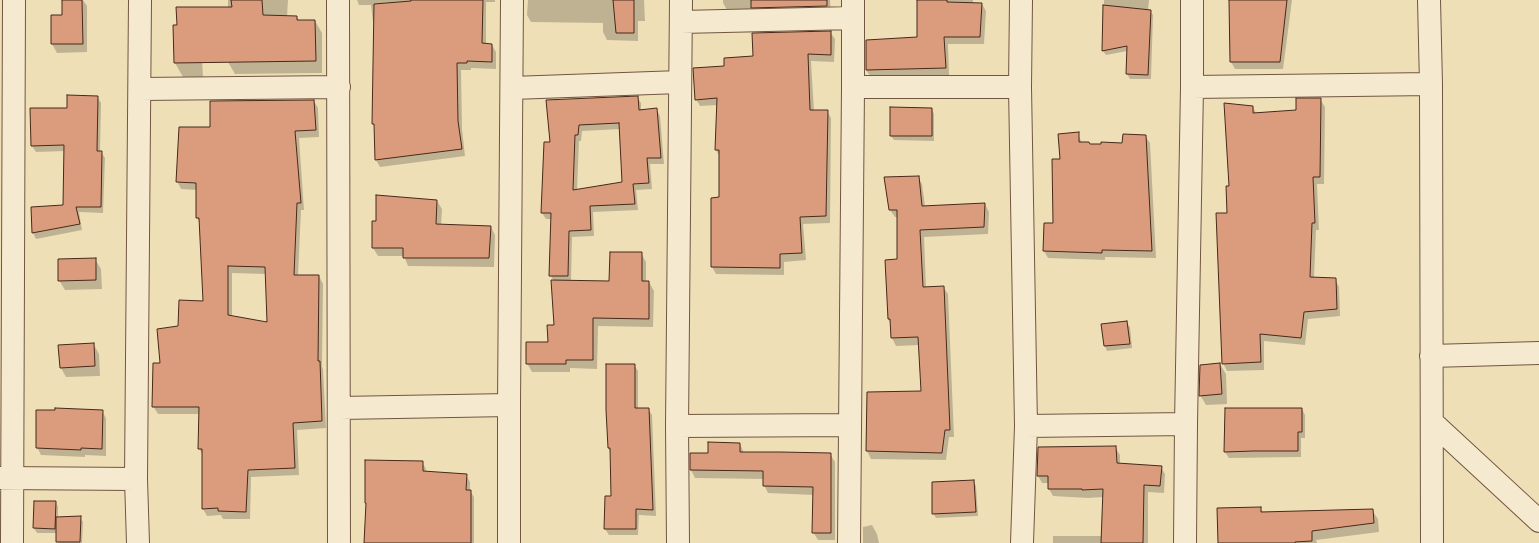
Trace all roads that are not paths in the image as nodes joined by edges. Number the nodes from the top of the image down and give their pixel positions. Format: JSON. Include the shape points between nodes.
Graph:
{"nodes":[{"id":1,"x":14,"y":0,"type":"edge"},
{"id":2,"x":140,"y":0,"type":"edge"},
{"id":3,"x":338,"y":0,"type":"edge"},
{"id":4,"x":512,"y":0,"type":"edge"},
{"id":5,"x":681,"y":0,"type":"edge"},
{"id":6,"x":1021,"y":0,"type":"edge"},
{"id":7,"x":1192,"y":0,"type":"edge"},
{"id":8,"x":1429,"y":0,"type":"edge"},
{"id":9,"x":853,"y":9,"type":"edge"},
{"id":10,"x":681,"y":22,"type":"junction"},
{"id":11,"x":680,"y":82,"type":"junction"},
{"id":12,"x":1431,"y":84,"type":"junction"},
{"id":13,"x":853,"y":87,"type":"junction"},
{"id":14,"x":1020,"y":87,"type":"junction"},
{"id":15,"x":1192,"y":87,"type":"junction"},
{"id":16,"x":339,"y":88,"type":"junction"},
{"id":17,"x":512,"y":88,"type":"junction"},
{"id":18,"x":140,"y":89,"type":"junction"},
{"id":19,"x":1539,"y":353,"type":"edge"},
{"id":20,"x":1431,"y":356,"type":"junction"},
{"id":21,"x":509,"y":405,"type":"junction"},
{"id":22,"x":340,"y":408,"type":"junction"},
{"id":23,"x":1432,"y":422,"type":"junction"},
{"id":24,"x":1186,"y":424,"type":"junction"},
{"id":25,"x":849,"y":425,"type":"junction"},
{"id":26,"x":678,"y":426,"type":"junction"},
{"id":27,"x":1026,"y":426,"type":"junction"},
{"id":28,"x":6,"y":478,"type":"edge"},
{"id":29,"x":136,"y":479,"type":"junction"},
{"id":30,"x":1539,"y":521,"type":"edge"},
{"id":31,"x":12,"y":543,"type":"edge"},
{"id":32,"x":138,"y":543,"type":"edge"},
{"id":33,"x":340,"y":543,"type":"edge"},
{"id":34,"x":509,"y":543,"type":"edge"},
{"id":35,"x":678,"y":543,"type":"edge"},
{"id":36,"x":849,"y":543,"type":"edge"},
{"id":37,"x":1022,"y":543,"type":"edge"},
{"id":38,"x":1185,"y":543,"type":"edge"},
{"id":39,"x":1432,"y":543,"type":"edge"}],
"edges":[{"from":1,"to":28,"type":"street"},
{"from":2,"to":18,"type":"street"},
{"from":3,"to":16,"type":"street"},
{"from":4,"to":17,"type":"street"},
{"from":5,"to":10,"type":"street"},
{"from":6,"to":14,"type":"street"},
{"from":7,"to":15,"type":"street"},
{"from":8,"to":12,"type":"street"},
{"from":9,"to":10,"type":"street"},
{"from":9,"to":13,"type":"street"},
{"from":10,"to":11,"type":"street"},
{"from":11,"to":17,"type":"street"},
{"from":11,"to":26,"type":"street"},
{"from":12,"to":15,"type":"street"},
{"from":12,"to":20,"type":"street"},
{"from":13,"to":14,"type":"street"},
{"from":13,"to":25,"type":"street"},
{"from":14,"to":27,"type":"street"},
{"from":15,"to":24,"type":"street"},
{"from":16,"to":18,"type":"street"},
{"from":16,"to":22,"type":"street"},
{"from":17,"to":21,"type":"street"},
{"from":18,"to":29,"type":"street"},
{"from":19,"to":20,"type":"street"},
{"from":20,"to":23,"type":"street"},
{"from":21,"to":22,"type":"street"},
{"from":21,"to":34,"type":"street"},
{"from":22,"to":33,"type":"street"},
{"from":23,"to":30,"type":"street"},
{"from":23,"to":39,"type":"street"},
{"from":24,"to":27,"type":"street"},
{"from":24,"to":38,"type":"street"},
{"from":25,"to":26,"type":"street"},
{"from":25,"to":36,"type":"street"},
{"from":26,"to":35,"type":"street"},
{"from":27,"to":37,"type":"street"},
{"from":28,"to":29,"type":"street"},
{"from":28,"to":31,"type":"street"},
{"from":29,"to":32,"type":"street"}]}
